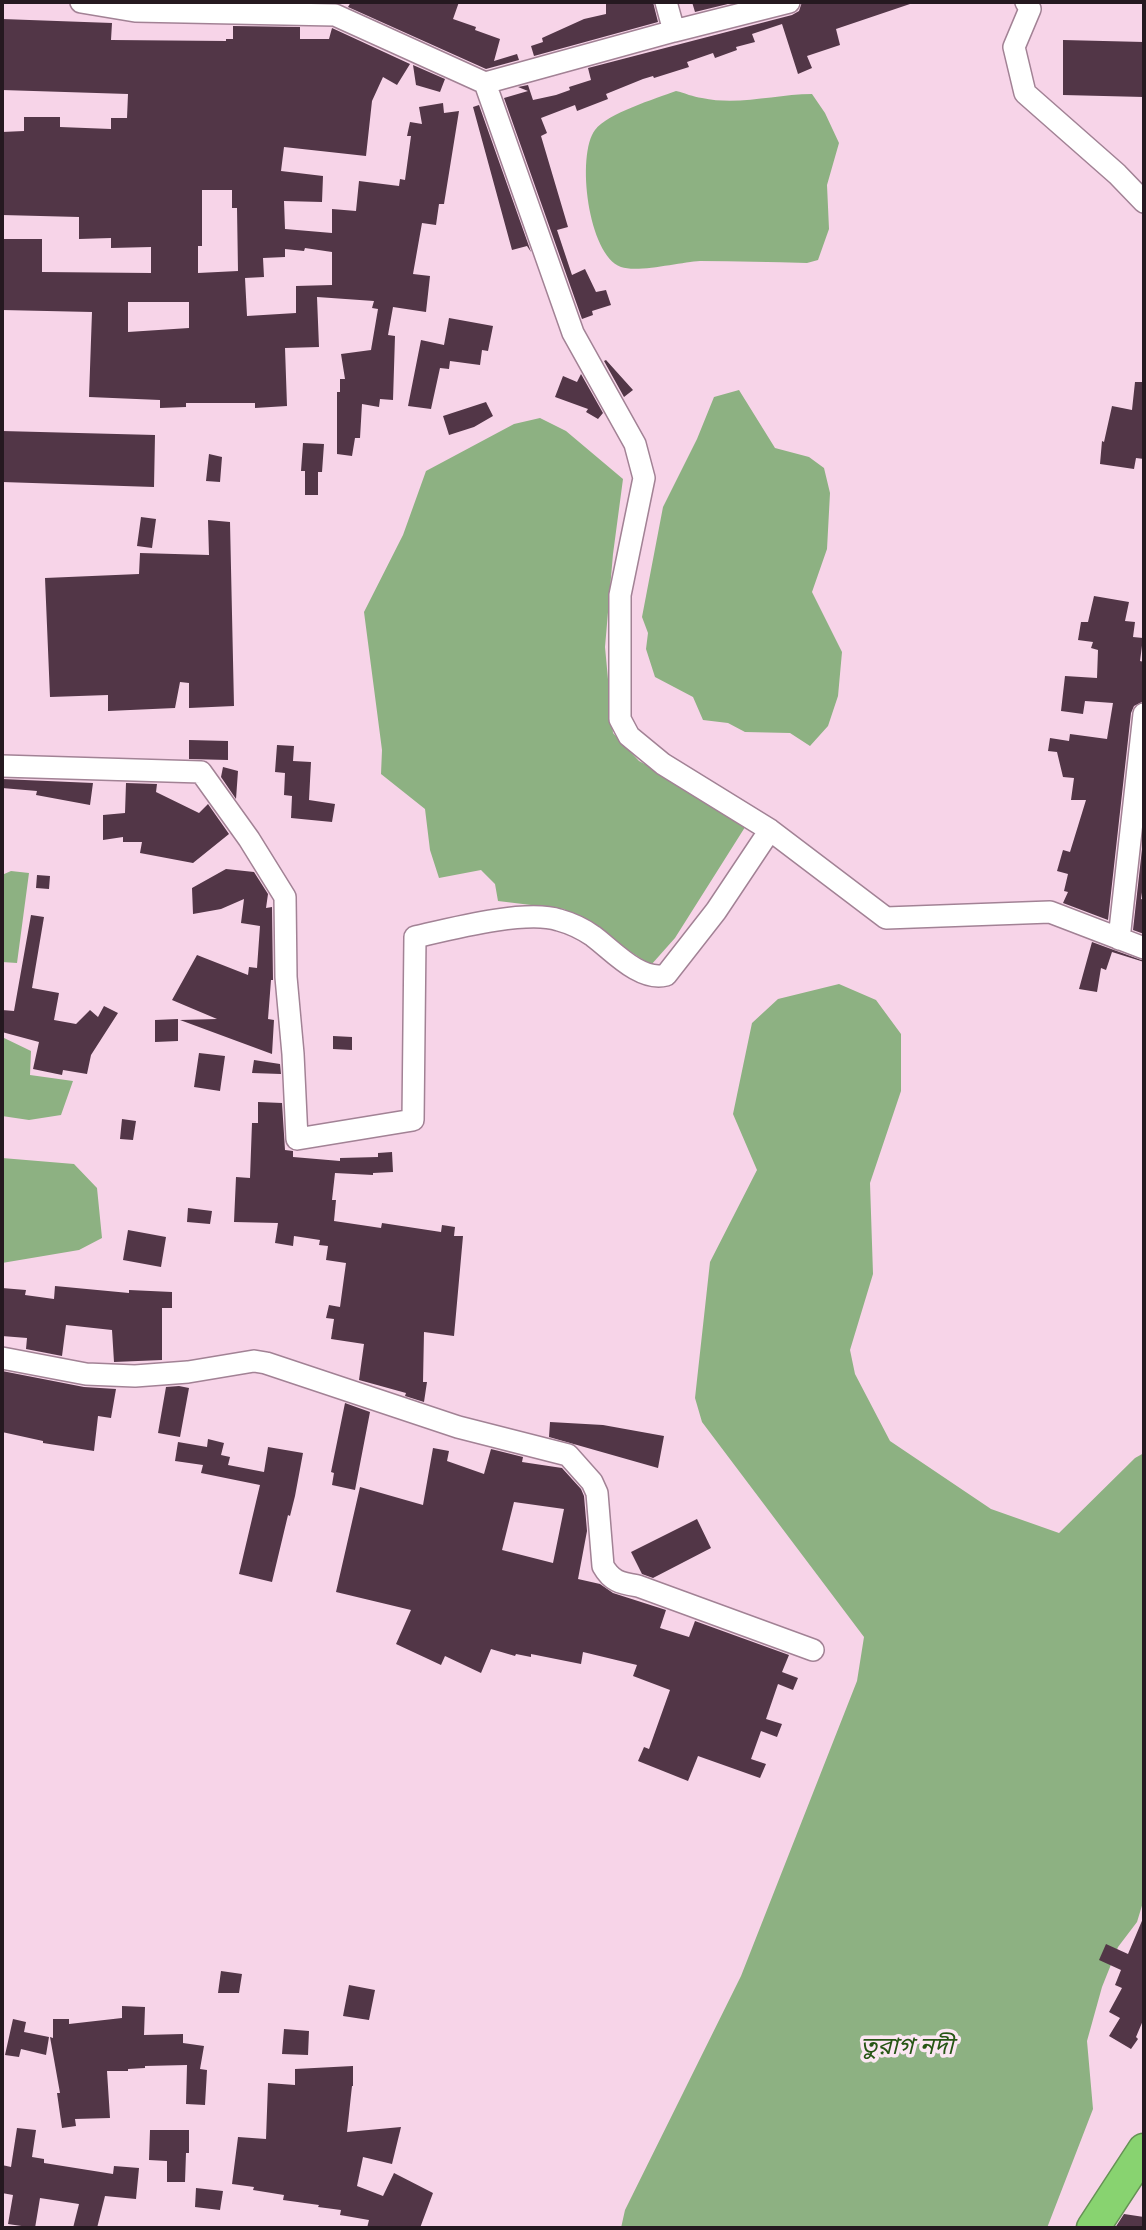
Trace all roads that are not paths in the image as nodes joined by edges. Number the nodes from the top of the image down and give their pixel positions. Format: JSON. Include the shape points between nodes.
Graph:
{"nodes":[{"id":1,"x":81,"y":2,"type":"edge"},
{"id":2,"x":666,"y":2,"type":"edge"},
{"id":3,"x":789,"y":2,"type":"edge"},
{"id":4,"x":1026,"y":2,"type":"edge"},
{"id":5,"x":674,"y":31,"type":"junction"},
{"id":6,"x":485,"y":83,"type":"junction"},
{"id":7,"x":1144,"y":202,"type":"edge"},
{"id":8,"x":1144,"y":714,"type":"edge"},
{"id":9,"x":2,"y":766,"type":"edge"},
{"id":10,"x":770,"y":830,"type":"junction"},
{"id":11,"x":1119,"y":939,"type":"junction"},
{"id":12,"x":1144,"y":948,"type":"edge"},
{"id":13,"x":2,"y":1358,"type":"edge"},
{"id":14,"x":813,"y":1650,"type":"dead end"},
{"id":15,"x":1144,"y":2150,"type":"edge"},
{"id":16,"x":1093,"y":2228,"type":"edge"}],
"edges":[{"from":1,"to":6,"type":"street","via":[[135,11],[335,15]]},
{"from":2,"to":5,"type":"street"},
{"from":3,"to":5,"type":"street"},
{"from":4,"to":7,"type":"street","via":[[1030,9],[1014,47],[1025,93]]},
{"from":5,"to":6,"type":"street"},
{"from":6,"to":10,"type":"street","via":[[573,333],[635,444],[644,478],[620,595],[620,719],[629,736],[663,764]]},
{"from":8,"to":11,"type":"street"},
{"from":9,"to":10,"type":"street","via":[[201,772],[285,897],[297,1139],[413,1120],[415,937],[483,921],[557,919],[590,934],[635,968],[656,978],[666,975]]},
{"from":10,"to":11,"type":"street","via":[[886,918],[1050,912]]},
{"from":11,"to":12,"type":"street"},
{"from":13,"to":14,"type":"street","via":[[86,1374],[135,1376],[266,1363],[458,1427],[568,1455],[597,1493],[603,1566],[617,1582]]},
{"from":15,"to":16,"type":"highway"}]}
